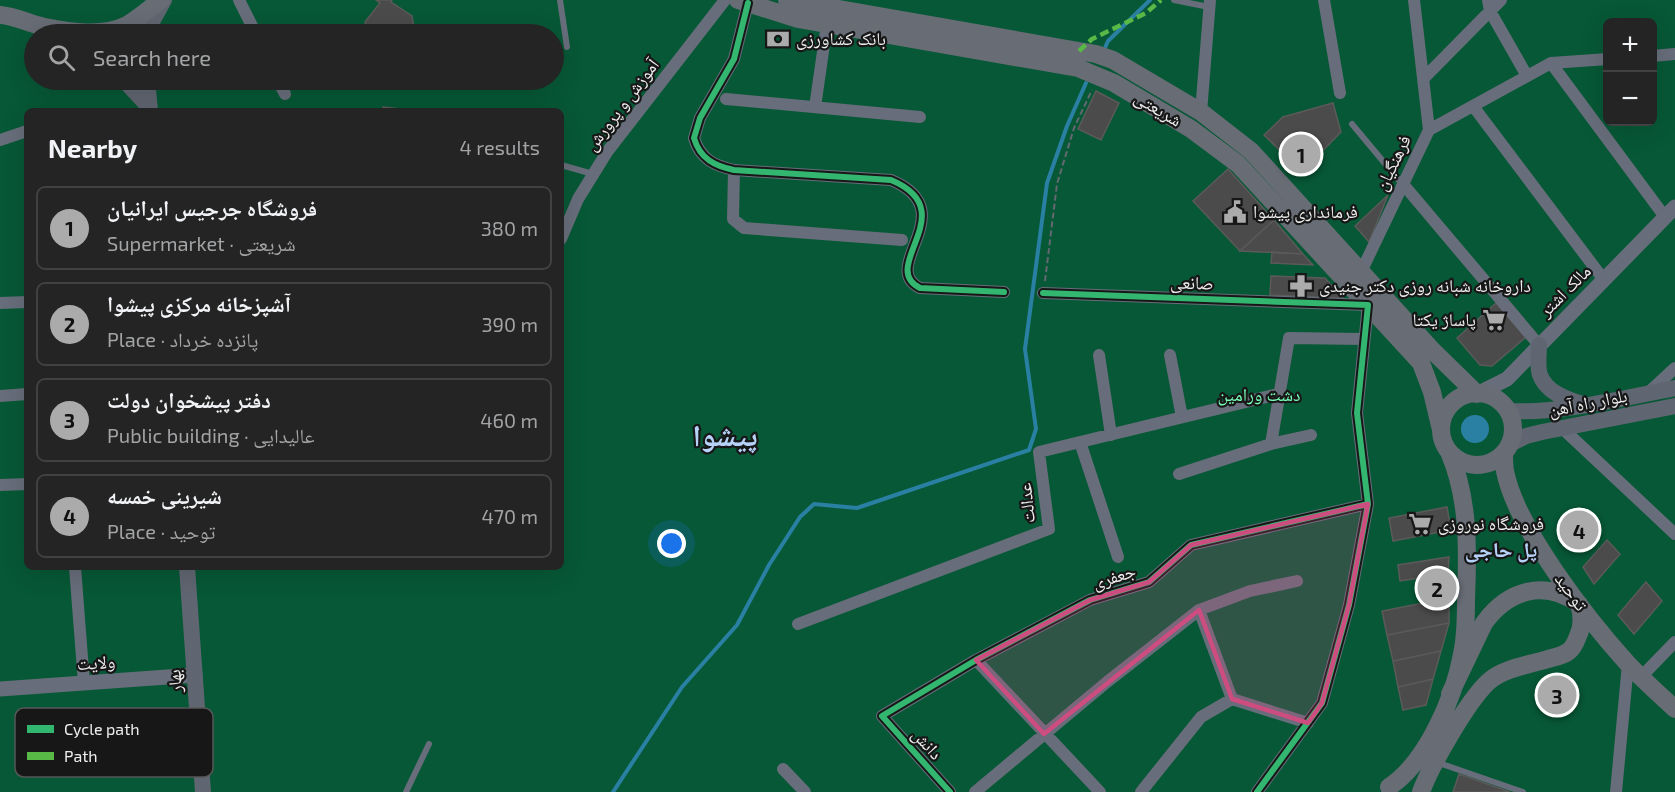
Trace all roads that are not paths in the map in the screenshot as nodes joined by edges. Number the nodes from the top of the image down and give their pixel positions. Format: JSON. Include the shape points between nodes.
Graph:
{"nodes":[{"id":1,"x":162,"y":0,"type":"edge"},
{"id":2,"x":240,"y":0,"type":"edge"},
{"id":3,"x":560,"y":0,"type":"edge"},
{"id":4,"x":725,"y":0,"type":"edge"},
{"id":5,"x":787,"y":0,"type":"edge"},
{"id":6,"x":1173,"y":0,"type":"edge"},
{"id":7,"x":1324,"y":0,"type":"edge"},
{"id":8,"x":1414,"y":0,"type":"edge"},
{"id":9,"x":1501,"y":0,"type":"edge"},
{"id":10,"x":743,"y":2,"type":"edge"},
{"id":11,"x":1210,"y":3,"type":"edge"},
{"id":12,"x":1489,"y":6,"type":"edge"},
{"id":13,"x":0,"y":15,"type":"edge"},
{"id":14,"x":35,"y":24,"type":"edge"},
{"id":15,"x":128,"y":24,"type":"edge"},
{"id":16,"x":152,"y":24,"type":"edge"},
{"id":17,"x":251,"y":24,"type":"edge"},
{"id":18,"x":564,"y":24,"type":"edge"},
{"id":19,"x":827,"y":24,"type":"junction"},
{"id":20,"x":564,"y":27,"type":"edge"},
{"id":21,"x":567,"y":47,"type":"dead end"},
{"id":22,"x":1657,"y":56,"type":"edge"},
{"id":23,"x":1673,"y":57,"type":"edge"},
{"id":24,"x":1603,"y":59,"type":"edge"},
{"id":25,"x":1551,"y":63,"type":"junction"},
{"id":26,"x":1527,"y":76,"type":"junction"},
{"id":27,"x":1423,"y":79,"type":"junction"},
{"id":28,"x":133,"y":90,"type":"edge"},
{"id":29,"x":148,"y":90,"type":"edge"},
{"id":30,"x":283,"y":90,"type":"edge"},
{"id":31,"x":285,"y":93,"type":"dead end"},
{"id":32,"x":1340,"y":93,"type":"dead end"},
{"id":33,"x":726,"y":99,"type":"dead end"},
{"id":34,"x":1473,"y":106,"type":"junction"},
{"id":35,"x":815,"y":107,"type":"junction"},
{"id":36,"x":148,"y":108,"type":"edge"},
{"id":37,"x":149,"y":108,"type":"edge"},
{"id":38,"x":1201,"y":112,"type":"junction"},
{"id":39,"x":920,"y":117,"type":"dead end"},
{"id":40,"x":1352,"y":124,"type":"dead end"},
{"id":41,"x":1429,"y":130,"type":"junction"},
{"id":42,"x":24,"y":132,"type":"edge"},
{"id":43,"x":0,"y":140,"type":"edge"},
{"id":44,"x":564,"y":166,"type":"edge"},
{"id":45,"x":734,"y":170,"type":"junction"},
{"id":46,"x":594,"y":174,"type":"junction"},
{"id":47,"x":1403,"y":184,"type":"junction"},
{"id":48,"x":1670,"y":212,"type":"edge"},
{"id":49,"x":564,"y":231,"type":"edge"},
{"id":50,"x":902,"y":240,"type":"dead end"},
{"id":51,"x":1361,"y":272,"type":"junction"},
{"id":52,"x":1604,"y":280,"type":"junction"},
{"id":53,"x":1004,"y":292,"type":"dead end"},
{"id":54,"x":1043,"y":293,"type":"road end"},
{"id":55,"x":24,"y":302,"type":"edge"},
{"id":56,"x":0,"y":303,"type":"edge"},
{"id":57,"x":1368,"y":305,"type":"junction"},
{"id":58,"x":1364,"y":339,"type":"junction"},
{"id":59,"x":1539,"y":345,"type":"junction"},
{"id":60,"x":1099,"y":355,"type":"dead end"},
{"id":61,"x":1170,"y":355,"type":"dead end"},
{"id":62,"x":1675,"y":368,"type":"edge"},
{"id":63,"x":1675,"y":388,"type":"edge"},
{"id":64,"x":1476,"y":393,"type":"junction"},
{"id":65,"x":24,"y":394,"type":"edge"},
{"id":66,"x":1278,"y":394,"type":"junction"},
{"id":67,"x":1647,"y":394,"type":"junction"},
{"id":68,"x":0,"y":396,"type":"edge"},
{"id":69,"x":1583,"y":404,"type":"junction"},
{"id":70,"x":1675,"y":406,"type":"edge"},
{"id":71,"x":1508,"y":411,"type":"junction"},
{"id":72,"x":1182,"y":417,"type":"junction"},
{"id":73,"x":1562,"y":428,"type":"junction"},
{"id":74,"x":1441,"y":430,"type":"junction"},
{"id":75,"x":1111,"y":435,"type":"junction"},
{"id":76,"x":1311,"y":435,"type":"dead end"},
{"id":77,"x":1080,"y":442,"type":"junction"},
{"id":78,"x":1271,"y":444,"type":"junction"},
{"id":79,"x":1507,"y":448,"type":"junction"},
{"id":80,"x":1449,"y":452,"type":"junction"},
{"id":81,"x":1179,"y":474,"type":"dead end"},
{"id":82,"x":24,"y":484,"type":"edge"},
{"id":83,"x":0,"y":485,"type":"edge"},
{"id":84,"x":1368,"y":504,"type":"junction"},
{"id":85,"x":1675,"y":534,"type":"edge"},
{"id":86,"x":1118,"y":556,"type":"dead end"},
{"id":87,"x":75,"y":570,"type":"edge"},
{"id":88,"x":187,"y":570,"type":"edge"},
{"id":89,"x":1297,"y":581,"type":"dead end"},
{"id":90,"x":1579,"y":604,"type":"junction"},
{"id":91,"x":1199,"y":610,"type":"junction"},
{"id":92,"x":798,"y":624,"type":"dead end"},
{"id":93,"x":1675,"y":642,"type":"edge"},
{"id":94,"x":976,"y":660,"type":"junction"},
{"id":95,"x":1635,"y":670,"type":"junction"},
{"id":96,"x":195,"y":675,"type":"junction"},
{"id":97,"x":84,"y":683,"type":"junction"},
{"id":98,"x":0,"y":689,"type":"edge"},
{"id":99,"x":1450,"y":694,"type":"junction"},
{"id":100,"x":1232,"y":699,"type":"junction"},
{"id":101,"x":197,"y":708,"type":"edge"},
{"id":102,"x":1675,"y":709,"type":"edge"},
{"id":103,"x":882,"y":717,"type":"joint"},
{"id":104,"x":1308,"y":723,"type":"junction"},
{"id":105,"x":1044,"y":734,"type":"junction"},
{"id":106,"x":429,"y":744,"type":"dead end"},
{"id":107,"x":1436,"y":762,"type":"junction"},
{"id":108,"x":783,"y":770,"type":"dead end"},
{"id":109,"x":202,"y":777,"type":"edge"},
{"id":110,"x":1386,"y":789,"type":"edge"},
{"id":111,"x":203,"y":792,"type":"edge"},
{"id":112,"x":406,"y":792,"type":"edge"},
{"id":113,"x":805,"y":792,"type":"edge"},
{"id":114,"x":950,"y":792,"type":"edge"},
{"id":115,"x":975,"y":792,"type":"edge"},
{"id":116,"x":1100,"y":792,"type":"edge"},
{"id":117,"x":1141,"y":792,"type":"edge"},
{"id":118,"x":1257,"y":792,"type":"edge"},
{"id":119,"x":1415,"y":792,"type":"edge"},
{"id":120,"x":1421,"y":792,"type":"edge"},
{"id":121,"x":1523,"y":792,"type":"edge"},
{"id":122,"x":1616,"y":792,"type":"edge"}],
"edges":[{"from":1,"to":15,"type":"main road"},
{"from":1,"to":16,"type":"main road"},
{"from":2,"to":17,"type":"street"},
{"from":3,"to":18,"type":"lane"},
{"from":4,"to":46,"type":"street","name":"آموزش و پرورش"},
{"from":5,"to":38,"type":"main road","name":"شریعتی","via":[[1105,57]]},
{"from":6,"to":11,"type":"lane"},
{"from":7,"to":32,"type":"street"},
{"from":8,"to":27,"type":"street"},
{"from":9,"to":12,"type":"street"},
{"from":10,"to":19,"type":"main road","name":"شریعتی","via":[[798,20]]},
{"from":10,"to":45,"type":"street","via":[[734,58],[700,118],[694,138],[707,160],[717,167]]},
{"from":11,"to":38,"type":"street"},
{"from":12,"to":26,"type":"street"},
{"from":12,"to":27,"type":"street"},
{"from":13,"to":14,"type":"main road"},
{"from":19,"to":35,"type":"street"},
{"from":19,"to":57,"type":"main road","name":"شریعتی","via":[[1078,68],[1114,82],[1191,129],[1238,164]]},
{"from":20,"to":21,"type":"lane"},
{"from":22,"to":23,"type":"street"},
{"from":24,"to":25,"type":"street"},
{"from":25,"to":26,"type":"street","name":"فرهنگیان"},
{"from":25,"to":48,"type":"street"},
{"from":26,"to":34,"type":"street","name":"فرهنگیان"},
{"from":27,"to":41,"type":"street"},
{"from":28,"to":36,"type":"main road"},
{"from":29,"to":37,"type":"main road"},
{"from":30,"to":31,"type":"street"},
{"from":33,"to":35,"type":"street"},
{"from":34,"to":41,"type":"street","name":"فرهنگیان"},
{"from":34,"to":52,"type":"street"},
{"from":35,"to":39,"type":"street"},
{"from":38,"to":51,"type":"main road","name":"شریعتی","via":[[1251,151]]},
{"from":40,"to":47,"type":"lane"},
{"from":41,"to":47,"type":"street","name":"فرهنگیان"},
{"from":42,"to":43,"type":"street"},
{"from":44,"to":46,"type":"lane"},
{"from":45,"to":50,"type":"street","via":[[733,219],[744,228]]},
{"from":45,"to":53,"type":"street","via":[[891,180],[906,186],[919,203],[922,218],[907,262],[913,284],[920,288]]},
{"from":46,"to":49,"type":"street","name":"آموزش و پرورش"},
{"from":47,"to":51,"type":"street","name":"فرهنگیان"},
{"from":47,"to":59,"type":"street"},
{"from":48,"to":52,"type":"street","name":"مالک اشتر"},
{"from":51,"to":64,"type":"main road","name":"شریعتی"},
{"from":52,"to":59,"type":"street","name":"مالک اشتر"},
{"from":54,"to":57,"type":"street","name":"صانعی"},
{"from":55,"to":56,"type":"street"},
{"from":57,"to":58,"type":"street"},
{"from":57,"to":74,"type":"main road","name":"شریعتی","via":[[1421,363]]},
{"from":58,"to":66,"type":"street","via":[[1289,338]]},
{"from":58,"to":84,"type":"street","via":[[1357,413]]},
{"from":59,"to":64,"type":"street","name":"مالک اشتر","via":[[1507,379]]},
{"from":59,"to":69,"type":"main road","via":[[1539,374],[1563,398]]},
{"from":60,"to":75,"type":"street"},
{"from":61,"to":72,"type":"street"},
{"from":62,"to":67,"type":"street"},
{"from":63,"to":67,"type":"main road","name":"بلوار راه آهن"},
{"from":64,"to":71,"type":"main road","via":[[1494,398]]},
{"from":64,"to":74,"type":"main road","via":[[1465,395],[1448,408]]},
{"from":65,"to":68,"type":"street"},
{"from":66,"to":72,"type":"street","name":"عدالت"},
{"from":66,"to":78,"type":"street"},
{"from":67,"to":69,"type":"main road","name":"بلوار راه آهن"},
{"from":69,"to":71,"type":"main road","name":"بلوار راه آهن"},
{"from":70,"to":73,"type":"main road","name":"بلوار راه آهن"},
{"from":71,"to":79,"type":"main road","via":[[1513,433]]},
{"from":72,"to":75,"type":"street","name":"عدالت"},
{"from":73,"to":79,"type":"main road","name":"بلوار راه آهن","via":[[1526,436]]},
{"from":73,"to":85,"type":"street"},
{"from":74,"to":80,"type":"main road"},
{"from":75,"to":77,"type":"street","name":"عدالت"},
{"from":76,"to":78,"type":"street"},
{"from":77,"to":86,"type":"street"},
{"from":77,"to":92,"type":"street","name":"عدالت","via":[[1039,452],[1049,530]]},
{"from":78,"to":81,"type":"street"},
{"from":79,"to":80,"type":"main road","via":[[1496,459],[1476,465]]},
{"from":79,"to":90,"type":"main road","name":"توحید","via":[[1505,471],[1520,511]]},
{"from":80,"to":99,"type":"main road","via":[[1461,483],[1467,545],[1464,640]]},
{"from":82,"to":83,"type":"street"},
{"from":84,"to":94,"type":"street","name":"جعفری","via":[[1191,545],[1149,582],[1090,600]]},
{"from":84,"to":104,"type":"street","via":[[1349,605],[1322,703]]},
{"from":87,"to":97,"type":"street"},
{"from":88,"to":96,"type":"main road","name":"بهار"},
{"from":89,"to":91,"type":"street","via":[[1250,591]]},
{"from":90,"to":95,"type":"main road","name":"توحید"},
{"from":90,"to":99,"type":"main road","via":[[1541,591],[1527,591],[1505,600],[1484,623]]},
{"from":90,"to":107,"type":"main road","via":[[1581,630],[1569,652],[1489,681]]},
{"from":91,"to":100,"type":"street"},
{"from":91,"to":105,"type":"street"},
{"from":93,"to":95,"type":"street"},
{"from":94,"to":103,"type":"street","name":"جعفری"},
{"from":94,"to":105,"type":"street"},
{"from":95,"to":102,"type":"main road","name":"توحید"},
{"from":95,"to":122,"type":"street"},
{"from":96,"to":97,"type":"street","name":"ولایت"},
{"from":96,"to":101,"type":"main road","name":"بهار"},
{"from":97,"to":98,"type":"street","name":"ولایت"},
{"from":99,"to":110,"type":"main road","via":[[1418,759]]},
{"from":100,"to":104,"type":"street"},
{"from":100,"to":117,"type":"street","via":[[1201,717]]},
{"from":103,"to":114,"type":"street","name":"دانش"},
{"from":104,"to":118,"type":"street"},
{"from":105,"to":115,"type":"street"},
{"from":105,"to":116,"type":"street"},
{"from":106,"to":112,"type":"lane"},
{"from":107,"to":120,"type":"main road"},
{"from":107,"to":121,"type":"lane"},
{"from":108,"to":113,"type":"street"},
{"from":109,"to":111,"type":"main road","name":"بهار"},
{"from":110,"to":119,"type":"main road","via":[[1403,783]]}]}
